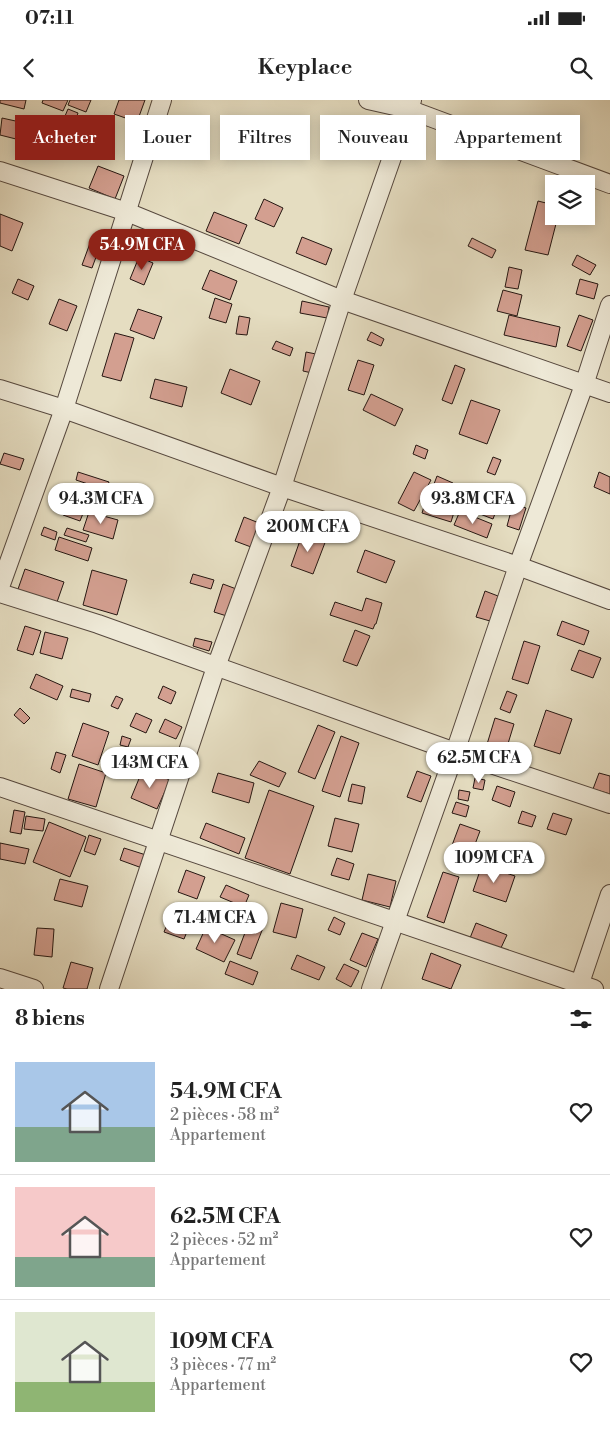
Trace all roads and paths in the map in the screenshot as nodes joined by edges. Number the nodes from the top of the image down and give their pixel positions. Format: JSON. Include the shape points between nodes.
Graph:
{"nodes":[{"id":1,"x":162,"y":100,"type":"edge"},
{"id":2,"x":368,"y":100,"type":"edge"},
{"id":3,"x":410,"y":104,"type":"edge"},
{"id":4,"x":0,"y":171,"type":"edge"},
{"id":5,"x":610,"y":184,"type":"edge"},
{"id":6,"x":127,"y":212,"type":"junction"},
{"id":7,"x":342,"y":300,"type":"junction"},
{"id":8,"x":610,"y":305,"type":"edge"},
{"id":9,"x":584,"y":384,"type":"junction"},
{"id":10,"x":0,"y":389,"type":"edge"},
{"id":11,"x":610,"y":393,"type":"edge"},
{"id":12,"x":64,"y":409,"type":"junction"},
{"id":13,"x":282,"y":487,"type":"junction"},
{"id":14,"x":518,"y":566,"type":"junction"},
{"id":15,"x":0,"y":587,"type":"edge"},
{"id":16,"x":0,"y":593,"type":"edge"},
{"id":17,"x":610,"y":600,"type":"edge"},
{"id":18,"x":216,"y":667,"type":"junction"},
{"id":19,"x":455,"y":752,"type":"junction"},
{"id":20,"x":0,"y":786,"type":"edge"},
{"id":21,"x":610,"y":804,"type":"edge"},
{"id":22,"x":159,"y":840,"type":"junction"},
{"id":23,"x":610,"y":894,"type":"edge"},
{"id":24,"x":394,"y":922,"type":"junction"},
{"id":25,"x":0,"y":978,"type":"edge"},
{"id":26,"x":584,"y":987,"type":"edge"},
{"id":27,"x":34,"y":989,"type":"edge"},
{"id":28,"x":109,"y":989,"type":"edge"},
{"id":29,"x":371,"y":989,"type":"edge"}],
"edges":[{"from":1,"to":6,"type":"street"},
{"from":2,"to":3,"type":"street"},
{"from":3,"to":5,"type":"street"},
{"from":3,"to":7,"type":"street"},
{"from":4,"to":6,"type":"street"},
{"from":6,"to":7,"type":"street"},
{"from":6,"to":12,"type":"street"},
{"from":7,"to":9,"type":"street"},
{"from":7,"to":13,"type":"street"},
{"from":8,"to":9,"type":"street"},
{"from":9,"to":11,"type":"street"},
{"from":9,"to":14,"type":"street"},
{"from":10,"to":12,"type":"street"},
{"from":12,"to":13,"type":"street"},
{"from":12,"to":15,"type":"street"},
{"from":13,"to":14,"type":"street"},
{"from":13,"to":18,"type":"street"},
{"from":14,"to":17,"type":"street"},
{"from":14,"to":19,"type":"street"},
{"from":16,"to":18,"type":"street"},
{"from":18,"to":19,"type":"street"},
{"from":18,"to":22,"type":"street"},
{"from":19,"to":21,"type":"street"},
{"from":19,"to":24,"type":"street"},
{"from":20,"to":22,"type":"street"},
{"from":22,"to":24,"type":"street"},
{"from":22,"to":28,"type":"street"},
{"from":23,"to":26,"type":"street"},
{"from":24,"to":26,"type":"street"},
{"from":24,"to":29,"type":"street"},
{"from":25,"to":27,"type":"street"}]}
